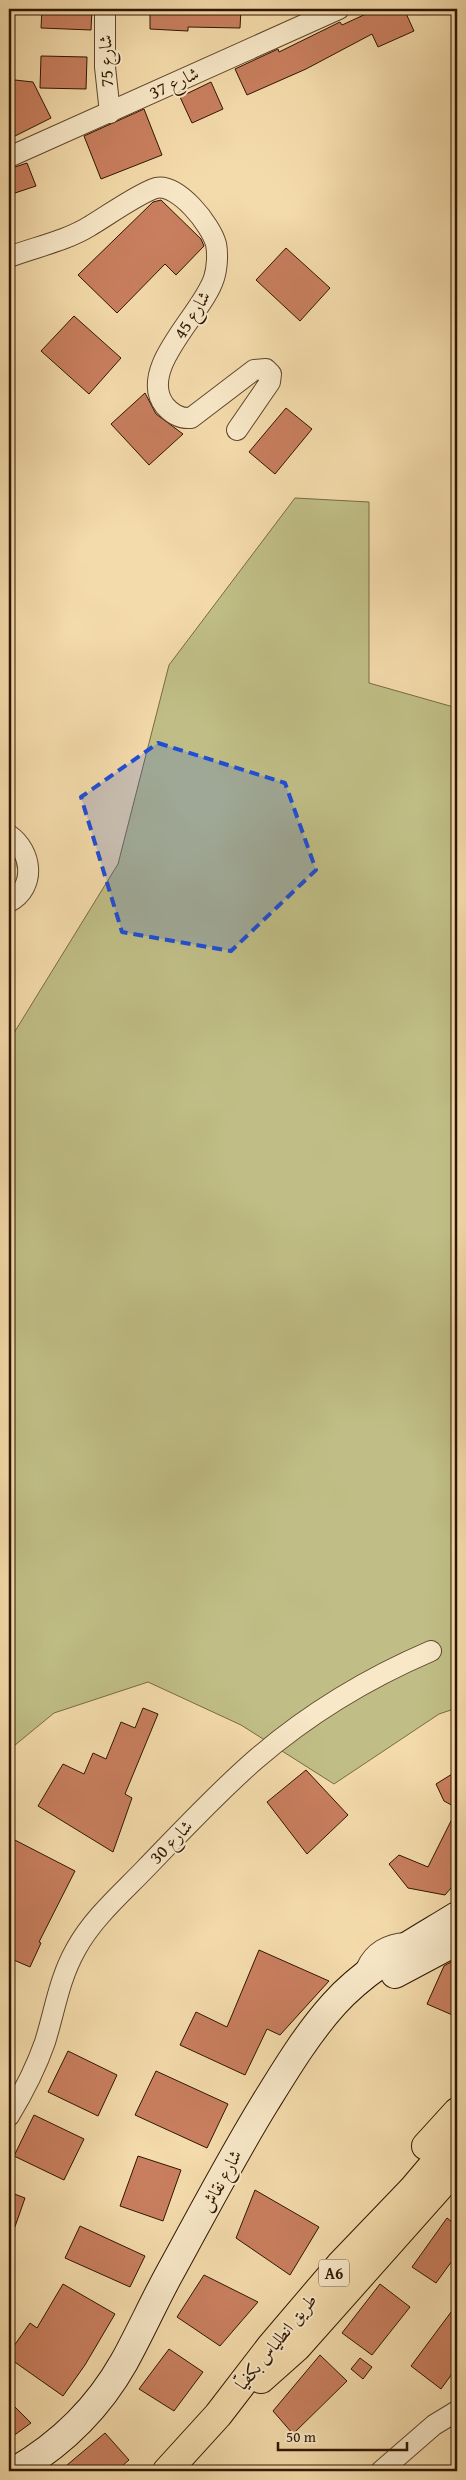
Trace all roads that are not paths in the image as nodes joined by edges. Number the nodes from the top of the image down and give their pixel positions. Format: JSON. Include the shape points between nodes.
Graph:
{"nodes":[{"id":1,"x":106,"y":9,"type":"edge"},
{"id":2,"x":339,"y":9,"type":"edge"},
{"id":3,"x":110,"y":113,"type":"junction"},
{"id":4,"x":9,"y":157,"type":"edge"},
{"id":5,"x":9,"y":257,"type":"edge"},
{"id":6,"x":237,"y":430,"type":"dead end"},
{"id":7,"x":9,"y":834,"type":"edge"},
{"id":8,"x":9,"y":902,"type":"edge"},
{"id":9,"x":431,"y":1651,"type":"dead end"},
{"id":10,"x":457,"y":1916,"type":"edge"},
{"id":11,"x":457,"y":1941,"type":"edge"},
{"id":12,"x":353,"y":1987,"type":"junction"},
{"id":13,"x":457,"y":2112,"type":"edge"},
{"id":14,"x":9,"y":2116,"type":"edge"},
{"id":15,"x":457,"y":2137,"type":"edge"},
{"id":16,"x":457,"y":2167,"type":"edge"},
{"id":17,"x":340,"y":2266,"type":"junction"},
{"id":18,"x":457,"y":2411,"type":"edge"},
{"id":19,"x":218,"y":2415,"type":"junction"},
{"id":20,"x":15,"y":2471,"type":"edge"},
{"id":21,"x":167,"y":2471,"type":"edge"},
{"id":22,"x":381,"y":2471,"type":"edge"}],
"edges":[{"from":1,"to":3,"type":"street","name":"شارع 75","via":[[104,67]]},
{"from":2,"to":3,"type":"street","name":"شارع 37"},
{"from":3,"to":4,"type":"street","name":"شارع 37"},
{"from":5,"to":6,"type":"street","name":"شارع 45","via":[[82,232],[157,188],[172,189],[194,209],[211,232],[216,244],[216,264],[210,290],[161,367],[158,392],[174,414],[183,419],[191,418],[254,370],[266,369],[271,374],[270,382]]},
{"from":7,"to":8,"type":"street","via":[[19,841],[25,853],[29,878]]},
{"from":9,"to":14,"type":"street","name":"شارع 30","via":[[366,1682],[256,1760],[212,1800],[96,1920],[69,1963],[35,2069]]},
{"from":10,"to":12,"type":"street","name":"شارع نقاش"},
{"from":11,"to":12,"type":"street","via":[[367,1990],[358,1993]]},
{"from":12,"to":20,"type":"street","name":"شارع نقاش","via":[[335,2003],[301,2045],[226,2170],[123,2364],[98,2401],[78,2424],[37,2458]]},
{"from":13,"to":17,"type":"highway","via":[[392,2186]]},
{"from":15,"to":17,"type":"highway","name":"طريق انطلياس بكفيّا","number":"A6"},
{"from":16,"to":19,"type":"highway","number":"A6","via":[[297,2347]]},
{"from":17,"to":19,"type":"highway","name":"طريق انطلياس بكفيّا","number":"A6","via":[[271,2346]]},
{"from":18,"to":22,"type":"street","via":[[434,2425]]},
{"from":19,"to":21,"type":"highway","number":"A6"}]}
